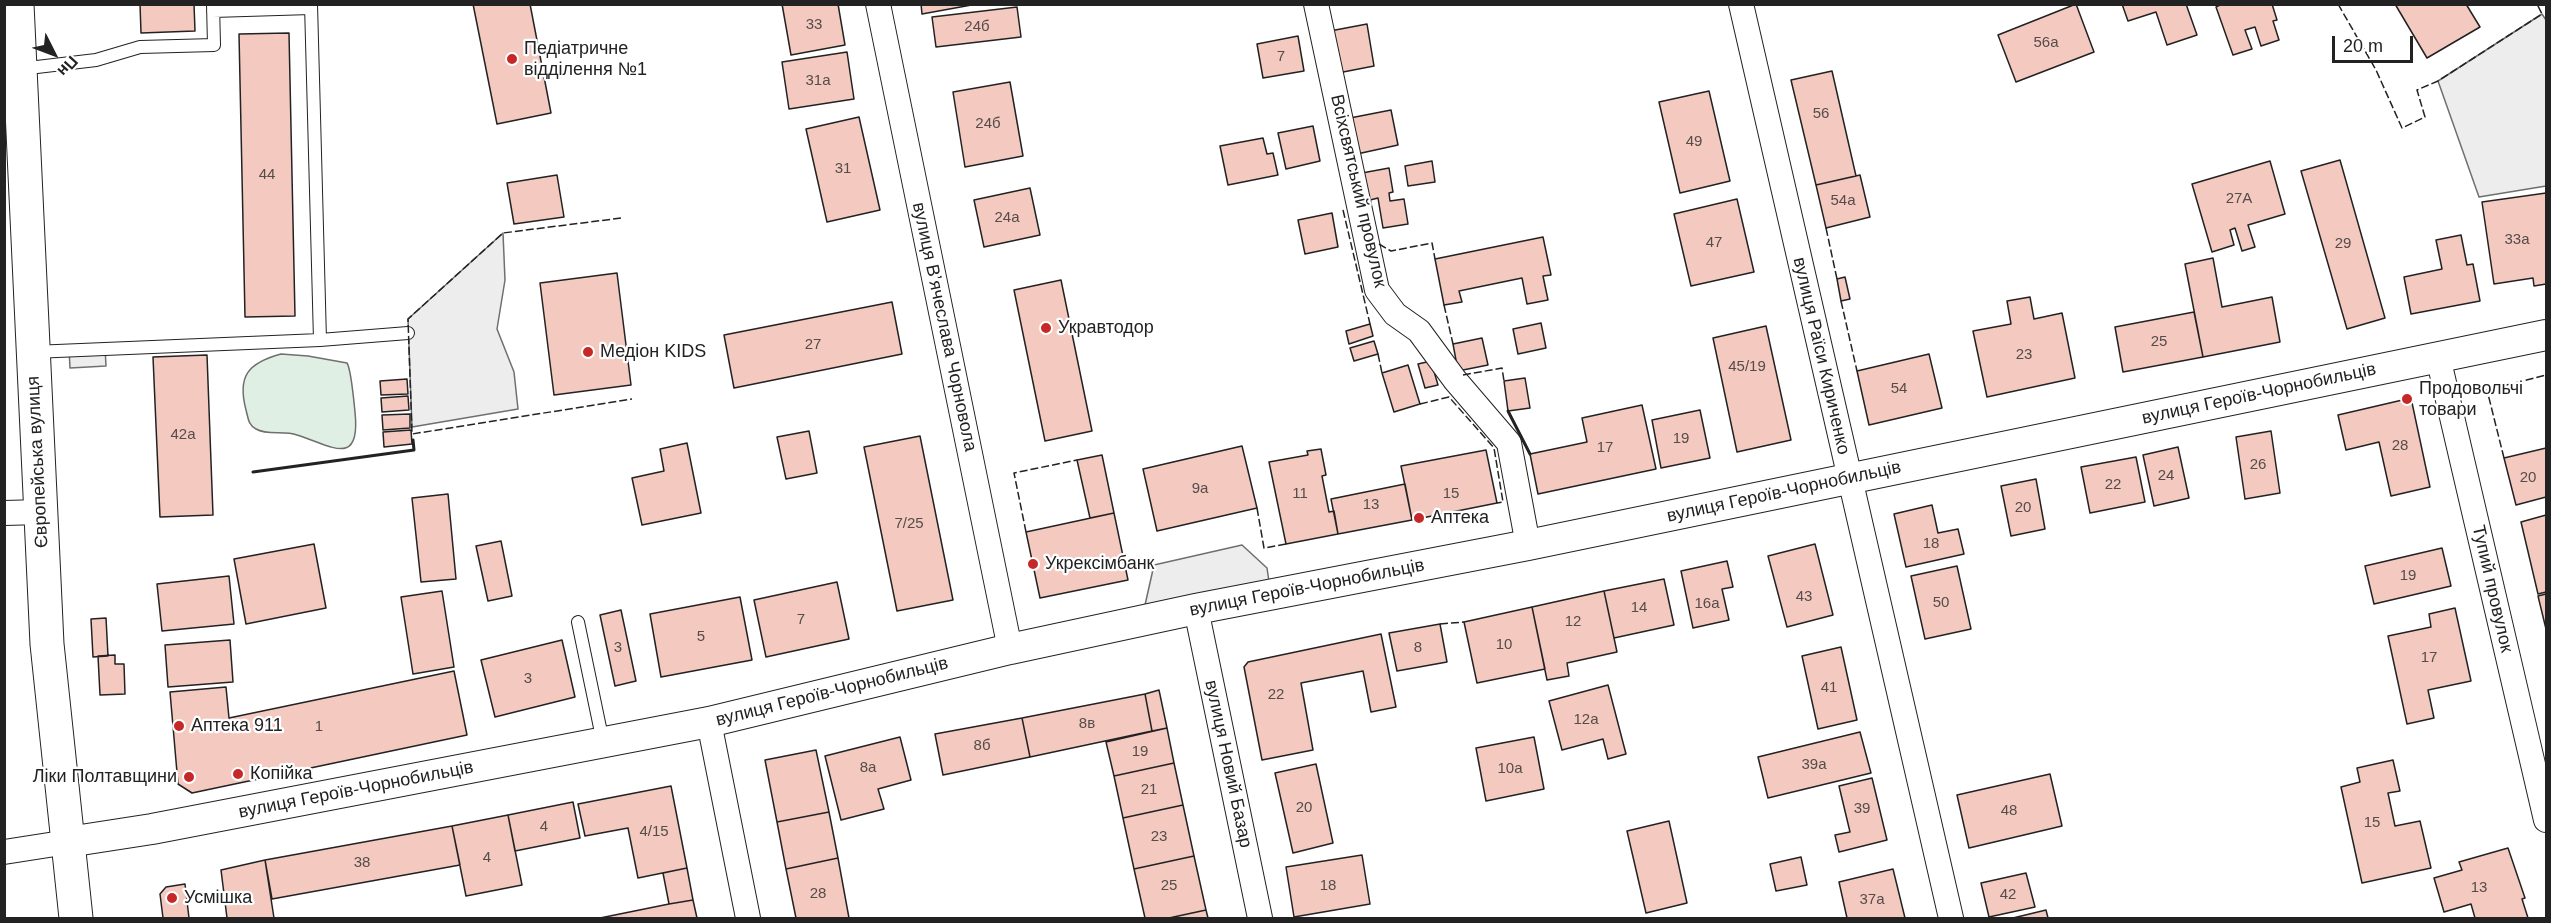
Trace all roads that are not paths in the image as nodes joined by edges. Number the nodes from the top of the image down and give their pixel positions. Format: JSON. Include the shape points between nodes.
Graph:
{"nodes":[{"id":1,"x":17,"y":4,"type":"edge"},
{"id":2,"x":878,"y":4,"type":"edge"},
{"id":3,"x":1316,"y":4,"type":"edge"},
{"id":4,"x":1740,"y":4,"type":"edge"},
{"id":5,"x":311,"y":6,"type":"edge"},
{"id":6,"x":213,"y":8,"type":"edge"},
{"id":7,"x":19,"y":69,"type":"junction"},
{"id":8,"x":408,"y":333,"type":"dead end"},
{"id":9,"x":2547,"y":335,"type":"edge"},
{"id":10,"x":320,"y":340,"type":"junction"},
{"id":11,"x":32,"y":352,"type":"junction"},
{"id":12,"x":2438,"y":357,"type":"junction"},
{"id":13,"x":1850,"y":479,"type":"junction"},
{"id":14,"x":41,"y":512,"type":"junction"},
{"id":15,"x":4,"y":513,"type":"edge"},
{"id":16,"x":1528,"y":545,"type":"junction"},
{"id":17,"x":1196,"y":609,"type":"junction"},
{"id":18,"x":578,"y":622,"type":"dead end"},
{"id":19,"x":1010,"y":649,"type":"junction"},
{"id":20,"x":709,"y":722,"type":"junction"},
{"id":21,"x":603,"y":743,"type":"junction"},
{"id":22,"x":2547,"y":820,"type":"edge"},
{"id":23,"x":68,"y":842,"type":"junction"},
{"id":24,"x":4,"y":852,"type":"edge"},
{"id":25,"x":76,"y":918,"type":"edge"},
{"id":26,"x":748,"y":918,"type":"edge"},
{"id":27,"x":1260,"y":918,"type":"edge"},
{"id":28,"x":1951,"y":918,"type":"edge"}],
"edges":[{"from":1,"to":7,"type":"main road","name":"Європейська вулиця"},
{"from":2,"to":19,"type":"street","name":"вулиця Вʼячеслава Чорновола"},
{"from":3,"to":16,"type":"street","name":"Всіхсвятський провулок","via":[[1377,290],[1395,314],[1419,331],[1509,443]]},
{"from":4,"to":13,"type":"street","name":"вулиця Раїси Кириченко"},
{"from":5,"to":6,"type":"lane"},
{"from":5,"to":10,"type":"lane"},
{"from":6,"to":7,"type":"lane","via":[[214,45],[140,47],[96,60]]},
{"from":7,"to":11,"type":"main road","name":"Європейська вулиця"},
{"from":8,"to":10,"type":"lane"},
{"from":9,"to":12,"type":"street","name":"вулиця Героїв-Чорнобильців"},
{"from":10,"to":11,"type":"lane"},
{"from":11,"to":14,"type":"main road","name":"Європейська вулиця"},
{"from":12,"to":13,"type":"street","name":"вулиця Героїв-Чорнобильців"},
{"from":12,"to":22,"type":"street","name":"Тупий провулок"},
{"from":13,"to":16,"type":"street","name":"вулиця Героїв-Чорнобильців"},
{"from":13,"to":28,"type":"street","name":"вулиця Раїси Кириченко"},
{"from":14,"to":15,"type":"street"},
{"from":14,"to":23,"type":"main road","name":"Європейська вулиця","via":[[47,644]]},
{"from":16,"to":17,"type":"street","name":"вулиця Героїв-Чорнобильців"},
{"from":17,"to":19,"type":"street","name":"вулиця Героїв-Чорнобильців"},
{"from":17,"to":27,"type":"street","name":"вулиця Новий Базар"},
{"from":18,"to":21,"type":"lane"},
{"from":19,"to":20,"type":"street","name":"вулиця Героїв-Чорнобильців"},
{"from":20,"to":21,"type":"street","name":"вулиця Героїв-Чорнобильців"},
{"from":20,"to":26,"type":"street"},
{"from":21,"to":23,"type":"street","name":"вулиця Героїв-Чорнобильців"},
{"from":23,"to":24,"type":"street"},
{"from":23,"to":25,"type":"main road","name":"Європейська вулиця"}]}
